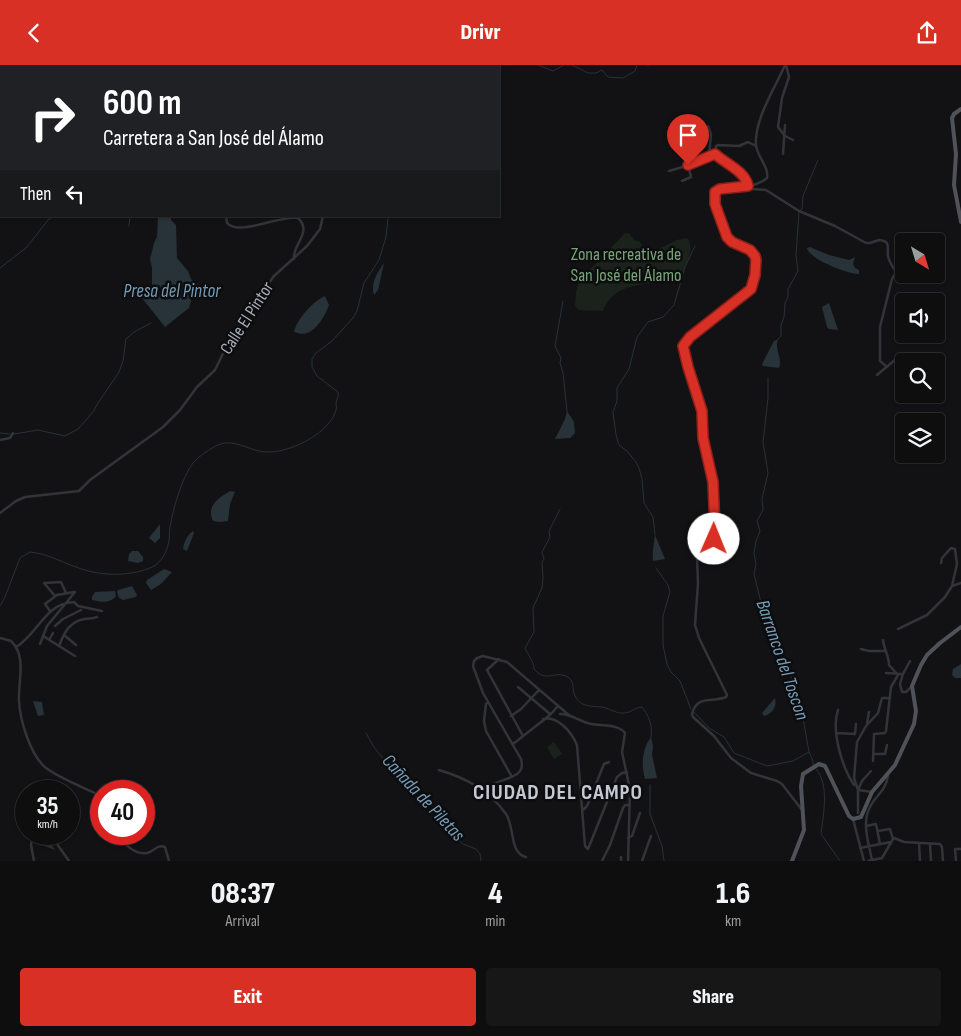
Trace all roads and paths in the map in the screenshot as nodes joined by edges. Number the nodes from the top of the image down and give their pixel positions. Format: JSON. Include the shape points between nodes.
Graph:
{"nodes":[{"id":1,"x":785,"y":65,"type":"edge"},
{"id":2,"x":961,"y":109,"type":"edge"},
{"id":3,"x":785,"y":125,"type":"dead end"},
{"id":4,"x":708,"y":126,"type":"dead end"},
{"id":5,"x":785,"y":136,"type":"junction"},
{"id":6,"x":793,"y":139,"type":"dead end"},
{"id":7,"x":756,"y":146,"type":"junction"},
{"id":8,"x":715,"y":154,"type":"junction"},
{"id":9,"x":783,"y":154,"type":"dead end"},
{"id":10,"x":709,"y":156,"type":"junction"},
{"id":11,"x":688,"y":165,"type":"junction"},
{"id":12,"x":669,"y":171,"type":"dead end"},
{"id":13,"x":682,"y":181,"type":"dead end"},
{"id":14,"x":748,"y":186,"type":"junction"},
{"id":15,"x":226,"y":217,"type":"edge"},
{"id":16,"x":323,"y":217,"type":"edge"},
{"id":17,"x":961,"y":222,"type":"edge"},
{"id":18,"x":294,"y":259,"type":"junction"},
{"id":19,"x":895,"y":361,"type":"edge"},
{"id":20,"x":887,"y":367,"type":"junction"},
{"id":21,"x":877,"y":375,"type":"dead end"},
{"id":22,"x":13,"y":433,"type":"dead end"},
{"id":23,"x":0,"y":440,"type":"edge"},
{"id":24,"x":0,"y":513,"type":"edge"},
{"id":25,"x":941,"y":563,"type":"dead end"},
{"id":26,"x":961,"y":583,"type":"edge"},
{"id":27,"x":952,"y":585,"type":"junction"},
{"id":28,"x":66,"y":593,"type":"junction"},
{"id":29,"x":55,"y":597,"type":"junction"},
{"id":30,"x":66,"y":604,"type":"junction"},
{"id":31,"x":81,"y":610,"type":"dead end"},
{"id":32,"x":50,"y":611,"type":"junction"},
{"id":33,"x":102,"y":611,"type":"dead end"},
{"id":34,"x":97,"y":617,"type":"dead end"},
{"id":35,"x":55,"y":626,"type":"dead end"},
{"id":36,"x":961,"y":627,"type":"edge"},
{"id":37,"x":898,"y":629,"type":"dead end"},
{"id":38,"x":53,"y":633,"type":"dead end"},
{"id":39,"x":64,"y":635,"type":"junction"},
{"id":40,"x":44,"y":636,"type":"junction"},
{"id":41,"x":0,"y":638,"type":"edge"},
{"id":42,"x":49,"y":640,"type":"junction"},
{"id":43,"x":883,"y":640,"type":"dead end"},
{"id":44,"x":40,"y":644,"type":"dead end"},
{"id":45,"x":76,"y":645,"type":"dead end"},
{"id":46,"x":59,"y":646,"type":"junction"},
{"id":47,"x":16,"y":647,"type":"junction"},
{"id":48,"x":861,"y":649,"type":"dead end"},
{"id":49,"x":885,"y":651,"type":"junction"},
{"id":50,"x":75,"y":656,"type":"dead end"},
{"id":51,"x":499,"y":659,"type":"junction"},
{"id":52,"x":910,"y":661,"type":"dead end"},
{"id":53,"x":886,"y":673,"type":"dead end"},
{"id":54,"x":903,"y":674,"type":"junction"},
{"id":55,"x":898,"y":675,"type":"junction"},
{"id":56,"x":912,"y":686,"type":"junction"},
{"id":57,"x":518,"y":687,"type":"dead end"},
{"id":58,"x":540,"y":690,"type":"junction"},
{"id":59,"x":890,"y":698,"type":"junction"},
{"id":60,"x":532,"y":699,"type":"junction"},
{"id":61,"x":488,"y":702,"type":"junction"},
{"id":62,"x":559,"y":707,"type":"junction"},
{"id":63,"x":838,"y":710,"type":"dead end"},
{"id":64,"x":869,"y":712,"type":"dead end"},
{"id":65,"x":550,"y":715,"type":"junction"},
{"id":66,"x":559,"y":715,"type":"junction"},
{"id":67,"x":511,"y":716,"type":"junction"},
{"id":68,"x":570,"y":716,"type":"junction"},
{"id":69,"x":543,"y":719,"type":"junction"},
{"id":70,"x":553,"y":719,"type":"junction"},
{"id":71,"x":856,"y":723,"type":"dead end"},
{"id":72,"x":561,"y":724,"type":"junction"},
{"id":73,"x":867,"y":724,"type":"junction"},
{"id":74,"x":836,"y":733,"type":"junction"},
{"id":75,"x":523,"y":736,"type":"junction"},
{"id":76,"x":513,"y":744,"type":"junction"},
{"id":77,"x":887,"y":745,"type":"dead end"},
{"id":78,"x":874,"y":754,"type":"junction"},
{"id":79,"x":873,"y":761,"type":"dead end"},
{"id":80,"x":608,"y":762,"type":"dead end"},
{"id":81,"x":439,"y":770,"type":"dead end"},
{"id":82,"x":871,"y":771,"type":"dead end"},
{"id":83,"x":627,"y":772,"type":"junction"},
{"id":84,"x":888,"y":775,"type":"junction"},
{"id":85,"x":512,"y":777,"type":"junction"},
{"id":86,"x":883,"y":781,"type":"junction"},
{"id":87,"x":886,"y":786,"type":"junction"},
{"id":88,"x":481,"y":788,"type":"junction"},
{"id":89,"x":90,"y":790,"type":"edge"},
{"id":90,"x":858,"y":790,"type":"junction"},
{"id":91,"x":872,"y":792,"type":"junction"},
{"id":92,"x":802,"y":795,"type":"junction"},
{"id":93,"x":794,"y":801,"type":"junction"},
{"id":94,"x":802,"y":802,"type":"junction"},
{"id":95,"x":629,"y":805,"type":"junction"},
{"id":96,"x":583,"y":809,"type":"junction"},
{"id":97,"x":802,"y":810,"type":"junction"},
{"id":98,"x":640,"y":813,"type":"dead end"},
{"id":99,"x":858,"y":813,"type":"dead end"},
{"id":100,"x":854,"y":821,"type":"junction"},
{"id":101,"x":866,"y":826,"type":"junction"},
{"id":102,"x":878,"y":831,"type":"junction"},
{"id":103,"x":651,"y":836,"type":"dead end"},
{"id":104,"x":628,"y":838,"type":"junction"},
{"id":105,"x":892,"y":841,"type":"junction"},
{"id":106,"x":919,"y":843,"type":"junction"},
{"id":107,"x":880,"y":844,"type":"junction"},
{"id":108,"x":930,"y":844,"type":"junction"},
{"id":109,"x":31,"y":845,"type":"edge"},
{"id":110,"x":58,"y":845,"type":"edge"},
{"id":111,"x":126,"y":845,"type":"edge"},
{"id":112,"x":870,"y":846,"type":"junction"},
{"id":113,"x":860,"y":848,"type":"junction"},
{"id":114,"x":961,"y":849,"type":"edge"},
{"id":115,"x":526,"y":857,"type":"dead end"},
{"id":116,"x":621,"y":857,"type":"dead end"},
{"id":117,"x":872,"y":860,"type":"edge"},
{"id":118,"x":34,"y":861,"type":"edge"},
{"id":119,"x":69,"y":861,"type":"edge"},
{"id":120,"x":169,"y":861,"type":"edge"},
{"id":121,"x":602,"y":861,"type":"edge"},
{"id":122,"x":620,"y":861,"type":"edge"},
{"id":123,"x":628,"y":861,"type":"edge"},
{"id":124,"x":642,"y":861,"type":"edge"},
{"id":125,"x":792,"y":861,"type":"edge"},
{"id":126,"x":864,"y":861,"type":"edge"},
{"id":127,"x":868,"y":861,"type":"edge"},
{"id":128,"x":920,"y":861,"type":"edge"},
{"id":129,"x":931,"y":861,"type":"edge"},
{"id":130,"x":943,"y":861,"type":"edge"},
{"id":131,"x":956,"y":861,"type":"edge"}],
"edges":[{"from":1,"to":5,"type":"street","via":[[789,81],[778,122]]},
{"from":1,"to":7,"type":"street","via":[[761,116]]},
{"from":2,"to":17,"type":"main road","via":[[952,118],[956,147],[954,185]]},
{"from":3,"to":5,"type":"street"},
{"from":4,"to":10,"type":"street","via":[[711,134]]},
{"from":5,"to":6,"type":"street"},
{"from":5,"to":9,"type":"street"},
{"from":7,"to":8,"type":"street","via":[[748,142],[739,146],[718,145]]},
{"from":7,"to":14,"type":"street","via":[[768,175],[765,180]]},
{"from":8,"to":10,"type":"street"},
{"from":8,"to":14,"type":"street","via":[[740,172]]},
{"from":10,"to":11,"type":"street"},
{"from":11,"to":12,"type":"street"},
{"from":11,"to":13,"type":"street","via":[[691,177]]},
{"from":14,"to":20,"type":"street","via":[[754,190],[766,190],[798,210],[866,243],[883,240],[887,243],[896,273],[879,331],[880,361]]},
{"from":14,"to":93,"type":"street","via":[[720,189],[715,192],[714,199],[730,240],[755,256],[753,285],[683,346],[702,411],[703,438],[713,482],[715,536],[712,541],[699,531],[696,534],[698,583],[695,625],[727,695],[720,700],[702,701],[692,714],[731,758],[755,776],[782,784]]},
{"from":15,"to":18,"type":"street","via":[[232,227],[257,226],[281,218],[298,219],[303,235],[295,249]]},
{"from":16,"to":18,"type":"street","name":"Calle El Pintor","via":[[320,229]]},
{"from":18,"to":24,"type":"street","name":"Calle El Pintor","via":[[274,277],[232,335],[215,370],[163,427],[79,491],[25,497]]},
{"from":19,"to":20,"type":"street"},
{"from":20,"to":21,"type":"street"},
{"from":22,"to":23,"type":"street","via":[[10,438]]},
{"from":25,"to":27,"type":"street","via":[[951,548],[955,549],[957,564]]},
{"from":26,"to":27,"type":"street"},
{"from":27,"to":37,"type":"street","via":[[927,615]]},
{"from":28,"to":29,"type":"street"},
{"from":28,"to":29,"type":"street","via":[[61,582],[44,583]]},
{"from":28,"to":30,"type":"street","via":[[76,592]]},
{"from":29,"to":32,"type":"street","via":[[45,604]]},
{"from":30,"to":32,"type":"street"},
{"from":30,"to":33,"type":"street","via":[[74,602],[78,606]]},
{"from":30,"to":40,"type":"street","via":[[47,626]]},
{"from":31,"to":35,"type":"street"},
{"from":32,"to":47,"type":"street"},
{"from":34,"to":39,"type":"street","via":[[75,623],[66,629]]},
{"from":36,"to":56,"type":"main road","via":[[927,655]]},
{"from":38,"to":42,"type":"street"},
{"from":39,"to":45,"type":"street"},
{"from":39,"to":46,"type":"street"},
{"from":40,"to":42,"type":"street"},
{"from":40,"to":44,"type":"street"},
{"from":41,"to":47,"type":"street","via":[[11,641]]},
{"from":42,"to":46,"type":"street"},
{"from":43,"to":49,"type":"street"},
{"from":46,"to":50,"type":"street"},
{"from":47,"to":89,"type":"street","via":[[20,662],[20,712],[34,752],[46,767]]},
{"from":48,"to":49,"type":"street"},
{"from":49,"to":55,"type":"street","via":[[889,665]]},
{"from":51,"to":58,"type":"street"},
{"from":51,"to":61,"type":"street","via":[[482,656],[474,661],[475,674]]},
{"from":51,"to":67,"type":"street","via":[[486,670]]},
{"from":52,"to":54,"type":"street"},
{"from":53,"to":55,"type":"street"},
{"from":54,"to":55,"type":"street"},
{"from":54,"to":56,"type":"street","via":[[902,692]]},
{"from":55,"to":59,"type":"street"},
{"from":56,"to":84,"type":"main road","via":[[916,717]]},
{"from":57,"to":60,"type":"street"},
{"from":58,"to":60,"type":"street"},
{"from":58,"to":62,"type":"street"},
{"from":59,"to":73,"type":"street","via":[[882,698],[878,713]]},
{"from":59,"to":78,"type":"street","via":[[886,731],[875,733]]},
{"from":60,"to":65,"type":"street"},
{"from":60,"to":67,"type":"street"},
{"from":61,"to":76,"type":"street"},
{"from":61,"to":85,"type":"street","via":[[484,727]]},
{"from":62,"to":65,"type":"street","via":[[555,707]]},
{"from":62,"to":66,"type":"street"},
{"from":62,"to":68,"type":"street"},
{"from":63,"to":74,"type":"street"},
{"from":64,"to":73,"type":"street"},
{"from":65,"to":69,"type":"street"},
{"from":65,"to":70,"type":"street"},
{"from":66,"to":68,"type":"street"},
{"from":66,"to":70,"type":"street"},
{"from":66,"to":72,"type":"street"},
{"from":67,"to":75,"type":"street"},
{"from":68,"to":83,"type":"street","via":[[589,724],[624,730],[626,737],[622,752]]},
{"from":69,"to":70,"type":"street"},
{"from":69,"to":75,"type":"street"},
{"from":70,"to":72,"type":"street"},
{"from":71,"to":74,"type":"street","via":[[855,734]]},
{"from":72,"to":96,"type":"street","via":[[572,734],[578,750]]},
{"from":73,"to":90,"type":"street","via":[[856,749],[854,779]]},
{"from":74,"to":90,"type":"street","via":[[845,770]]},
{"from":75,"to":76,"type":"street"},
{"from":76,"to":85,"type":"street","via":[[522,763],[520,771]]},
{"from":77,"to":78,"type":"street","via":[[885,754]]},
{"from":78,"to":79,"type":"street"},
{"from":80,"to":96,"type":"street","via":[[604,764]]},
{"from":81,"to":88,"type":"street"},
{"from":82,"to":90,"type":"street"},
{"from":83,"to":95,"type":"street"},
{"from":83,"to":96,"type":"street","via":[[617,777],[588,849],[585,846]]},
{"from":84,"to":86,"type":"main road"},
{"from":84,"to":87,"type":"street"},
{"from":85,"to":88,"type":"street"},
{"from":86,"to":87,"type":"street"},
{"from":86,"to":91,"type":"main road"},
{"from":87,"to":101,"type":"street","via":[[869,809]]},
{"from":88,"to":115,"type":"street","via":[[506,814],[516,850]]},
{"from":90,"to":91,"type":"street"},
{"from":90,"to":99,"type":"street"},
{"from":91,"to":100,"type":"main road","via":[[861,817]]},
{"from":92,"to":93,"type":"street"},
{"from":92,"to":94,"type":"main road"},
{"from":92,"to":100,"type":"main road","via":[[803,774],[822,764]]},
{"from":93,"to":94,"type":"street"},
{"from":93,"to":97,"type":"street"},
{"from":94,"to":97,"type":"main road"},
{"from":95,"to":104,"type":"street"},
{"from":95,"to":121,"type":"street","via":[[623,808]]},
{"from":97,"to":125,"type":"main road","via":[[803,834]]},
{"from":98,"to":104,"type":"street","via":[[634,832]]},
{"from":100,"to":113,"type":"street"},
{"from":101,"to":102,"type":"street","via":[[876,824]]},
{"from":101,"to":112,"type":"street"},
{"from":102,"to":105,"type":"street","via":[[890,829]]},
{"from":102,"to":107,"type":"street"},
{"from":103,"to":124,"type":"street"},
{"from":104,"to":123,"type":"street"},
{"from":105,"to":106,"type":"street","via":[[894,838]]},
{"from":105,"to":107,"type":"street"},
{"from":105,"to":117,"type":"street","via":[[882,858]]},
{"from":106,"to":108,"type":"street"},
{"from":106,"to":128,"type":"street"},
{"from":107,"to":112,"type":"street"},
{"from":108,"to":129,"type":"street"},
{"from":108,"to":130,"type":"street","via":[[942,845]]},
{"from":109,"to":118,"type":"street"},
{"from":110,"to":119,"type":"street"},
{"from":111,"to":120,"type":"street","via":[[147,853],[158,846],[165,847]]},
{"from":112,"to":113,"type":"street"},
{"from":112,"to":117,"type":"street"},
{"from":113,"to":126,"type":"street"},
{"from":114,"to":131,"type":"street","via":[[956,847]]},
{"from":116,"to":122,"type":"street"},
{"from":117,"to":127,"type":"street"}]}
